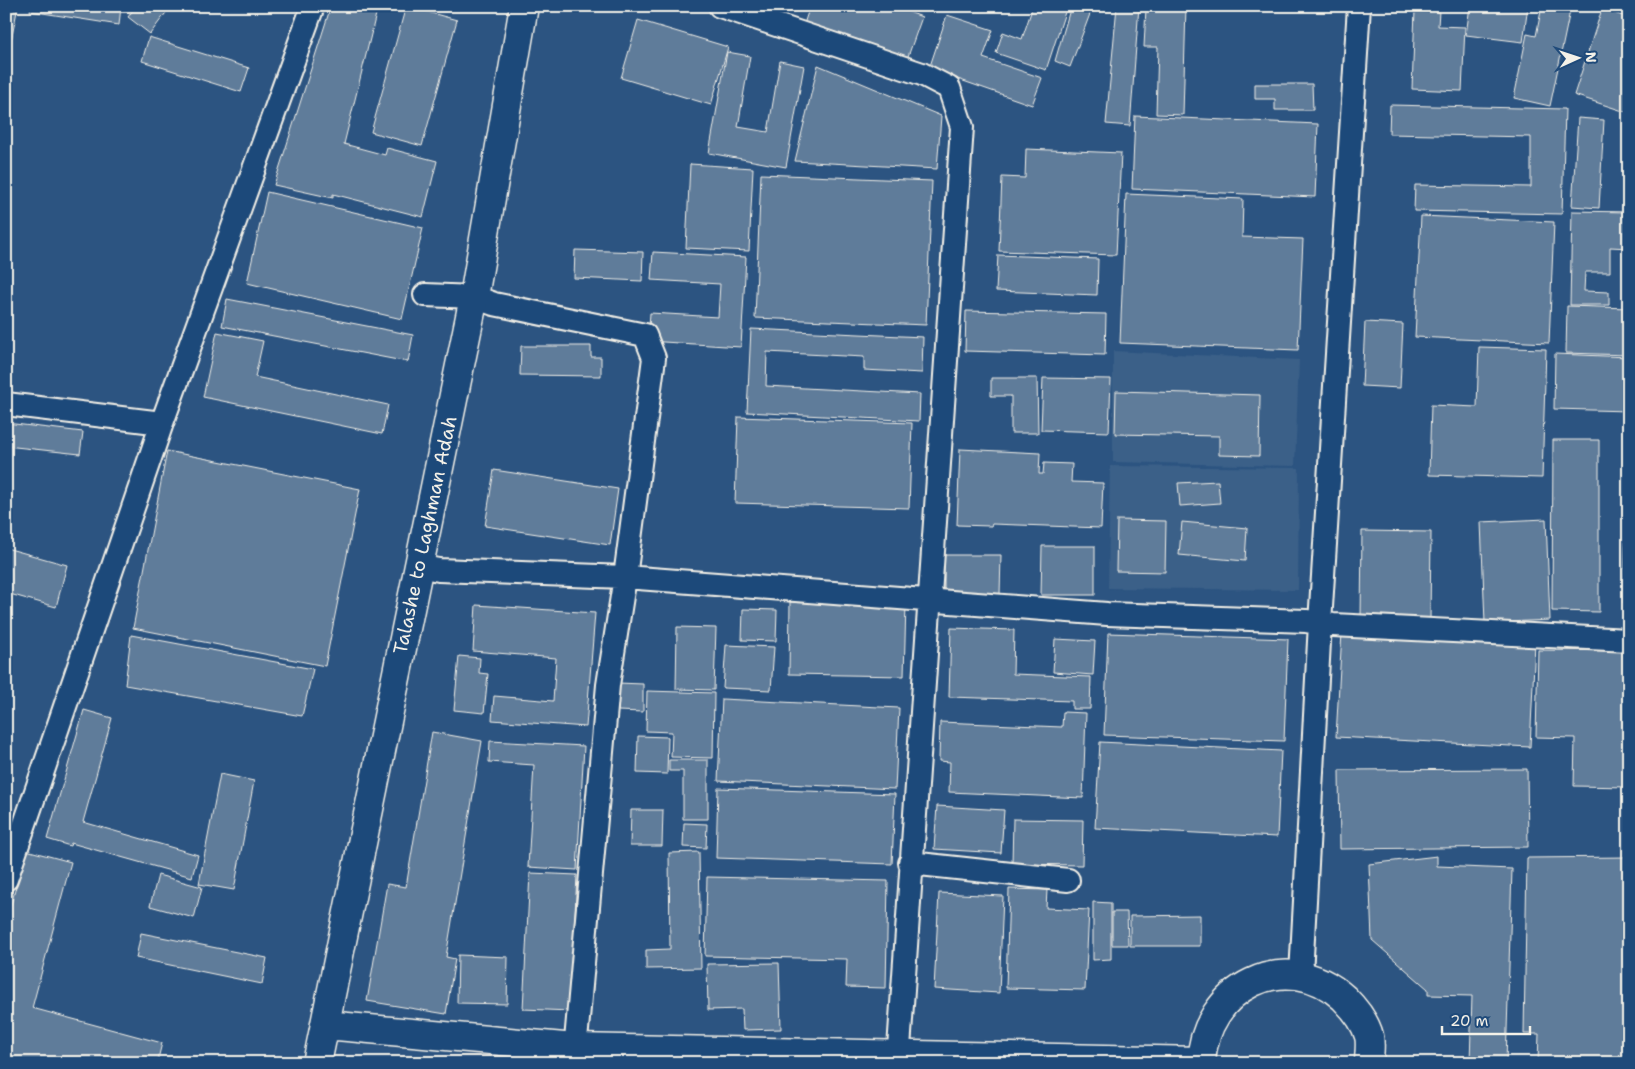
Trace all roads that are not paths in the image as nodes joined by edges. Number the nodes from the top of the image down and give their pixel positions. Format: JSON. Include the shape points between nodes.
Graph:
{"nodes":[{"id":1,"x":313,"y":6,"type":"edge"},
{"id":2,"x":524,"y":6,"type":"edge"},
{"id":3,"x":720,"y":6,"type":"edge"},
{"id":4,"x":1359,"y":6,"type":"edge"},
{"id":5,"x":425,"y":295,"type":"dead end"},
{"id":6,"x":474,"y":297,"type":"junction"},
{"id":7,"x":6,"y":404,"type":"edge"},
{"id":8,"x":162,"y":423,"type":"junction"},
{"id":9,"x":418,"y":566,"type":"junction"},
{"id":10,"x":625,"y":578,"type":"junction"},
{"id":11,"x":930,"y":602,"type":"junction"},
{"id":12,"x":1320,"y":623,"type":"junction"},
{"id":13,"x":1629,"y":640,"type":"edge"},
{"id":14,"x":910,"y":863,"type":"junction"},
{"id":15,"x":6,"y":879,"type":"edge"},
{"id":16,"x":1068,"y":880,"type":"dead end"},
{"id":17,"x":1301,"y":975,"type":"junction"},
{"id":18,"x":326,"y":1025,"type":"junction"},
{"id":19,"x":574,"y":1055,"type":"edge"},
{"id":20,"x":898,"y":1058,"type":"edge"},
{"id":21,"x":1201,"y":1062,"type":"edge"},
{"id":22,"x":317,"y":1063,"type":"edge"},
{"id":23,"x":1369,"y":1063,"type":"edge"}],
"edges":[{"from":1,"to":8,"type":"street"},
{"from":2,"to":6,"type":"main road","name":"Talashe to Laghman Adah"},
{"from":3,"to":11,"type":"street","via":[[922,74],[949,88],[962,127]]},
{"from":4,"to":12,"type":"street"},
{"from":5,"to":6,"type":"street"},
{"from":6,"to":9,"type":"main road","name":"Talashe to Laghman Adah"},
{"from":6,"to":10,"type":"street","via":[[645,335],[654,358]]},
{"from":7,"to":8,"type":"street"},
{"from":8,"to":15,"type":"street"},
{"from":9,"to":10,"type":"street","via":[[438,570]]},
{"from":9,"to":18,"type":"main road","name":"Talashe to Laghman Adah"},
{"from":10,"to":11,"type":"street"},
{"from":10,"to":19,"type":"street","via":[[608,685]]},
{"from":11,"to":12,"type":"street"},
{"from":11,"to":14,"type":"street"},
{"from":12,"to":13,"type":"street"},
{"from":12,"to":17,"type":"street"},
{"from":14,"to":16,"type":"street"},
{"from":14,"to":20,"type":"street"},
{"from":17,"to":21,"type":"main road","via":[[1271,975],[1243,986],[1220,1005],[1206,1032]]},
{"from":17,"to":23,"type":"main road","via":[[1331,987],[1355,1008],[1369,1036]]},
{"from":18,"to":19,"type":"main road"},
{"from":18,"to":22,"type":"main road","name":"Talashe to Laghman Adah"},
{"from":19,"to":20,"type":"main road"},
{"from":20,"to":21,"type":"main road"}]}
